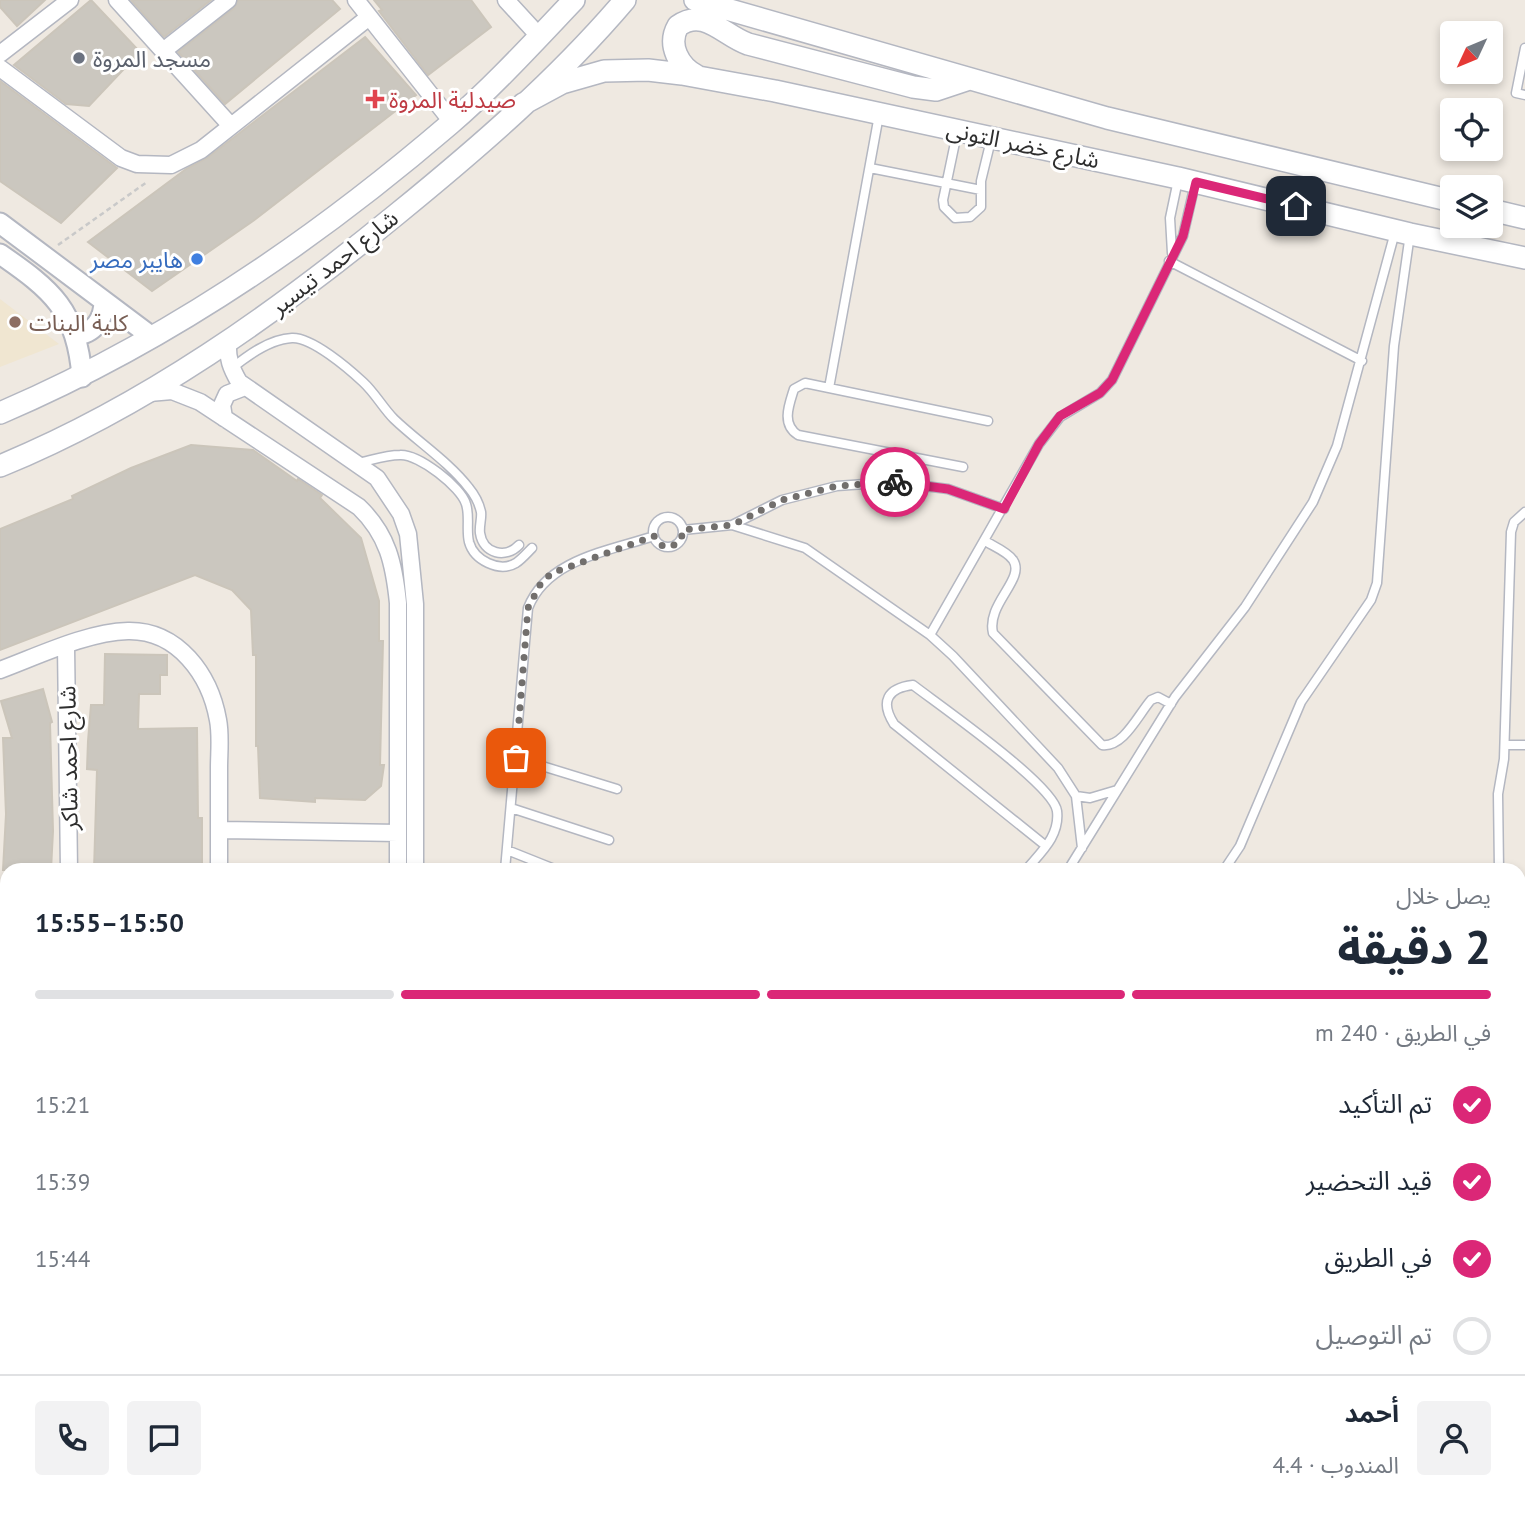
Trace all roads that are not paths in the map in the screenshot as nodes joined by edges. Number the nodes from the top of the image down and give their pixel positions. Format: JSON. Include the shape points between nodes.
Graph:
{"nodes":[{"id":1,"x":70,"y":0,"type":"edge"},
{"id":2,"x":117,"y":0,"type":"edge"},
{"id":3,"x":228,"y":0,"type":"edge"},
{"id":4,"x":356,"y":0,"type":"edge"},
{"id":5,"x":506,"y":0,"type":"edge"},
{"id":6,"x":574,"y":0,"type":"edge"},
{"id":7,"x":625,"y":0,"type":"edge"},
{"id":8,"x":693,"y":7,"type":"edge"},
{"id":9,"x":369,"y":17,"type":"junction"},
{"id":10,"x":0,"y":32,"type":"edge"},
{"id":11,"x":539,"y":37,"type":"junction"},
{"id":12,"x":14,"y":43,"type":"junction"},
{"id":13,"x":1525,"y":48,"type":"edge"},
{"id":14,"x":163,"y":51,"type":"junction"},
{"id":15,"x":0,"y":54,"type":"edge"},
{"id":16,"x":0,"y":68,"type":"edge"},
{"id":17,"x":701,"y":78,"type":"junction"},
{"id":18,"x":1525,"y":95,"type":"edge"},
{"id":19,"x":523,"y":104,"type":"junction"},
{"id":20,"x":880,"y":113,"type":"junction"},
{"id":21,"x":452,"y":122,"type":"junction"},
{"id":22,"x":231,"y":126,"type":"junction"},
{"id":23,"x":958,"y":130,"type":"junction"},
{"id":24,"x":991,"y":137,"type":"junction"},
{"id":25,"x":870,"y":168,"type":"junction"},
{"id":26,"x":1187,"y":180,"type":"junction"},
{"id":27,"x":946,"y":183,"type":"junction"},
{"id":28,"x":981,"y":190,"type":"junction"},
{"id":29,"x":1440,"y":198,"type":"edge"},
{"id":30,"x":1503,"y":213,"type":"edge"},
{"id":31,"x":1525,"y":218,"type":"edge"},
{"id":32,"x":0,"y":223,"type":"edge"},
{"id":33,"x":1403,"y":233,"type":"junction"},
{"id":34,"x":0,"y":254,"type":"edge"},
{"id":35,"x":1170,"y":257,"type":"junction"},
{"id":36,"x":1525,"y":258,"type":"edge"},
{"id":37,"x":104,"y":301,"type":"junction"},
{"id":38,"x":75,"y":335,"type":"junction"},
{"id":39,"x":152,"y":337,"type":"junction"},
{"id":40,"x":228,"y":342,"type":"junction"},
{"id":41,"x":1362,"y":361,"type":"junction"},
{"id":42,"x":231,"y":369,"type":"junction"},
{"id":43,"x":82,"y":377,"type":"junction"},
{"id":44,"x":245,"y":387,"type":"junction"},
{"id":45,"x":830,"y":388,"type":"junction"},
{"id":46,"x":140,"y":396,"type":"junction"},
{"id":47,"x":0,"y":413,"type":"edge"},
{"id":48,"x":224,"y":418,"type":"junction"},
{"id":49,"x":988,"y":421,"type":"dead end"},
{"id":50,"x":358,"y":463,"type":"junction"},
{"id":51,"x":0,"y":466,"type":"edge"},
{"id":52,"x":963,"y":467,"type":"dead end"},
{"id":53,"x":1004,"y":509,"type":"junction"},
{"id":54,"x":1525,"y":512,"type":"edge"},
{"id":55,"x":732,"y":525,"type":"junction"},
{"id":56,"x":683,"y":530,"type":"junction"},
{"id":57,"x":654,"y":536,"type":"junction"},
{"id":58,"x":985,"y":541,"type":"junction"},
{"id":59,"x":519,"y":545,"type":"dead end"},
{"id":60,"x":532,"y":548,"type":"dead end"},
{"id":61,"x":930,"y":635,"type":"junction"},
{"id":62,"x":66,"y":646,"type":"junction"},
{"id":63,"x":0,"y":670,"type":"edge"},
{"id":64,"x":1171,"y":704,"type":"junction"},
{"id":65,"x":1505,"y":745,"type":"junction"},
{"id":66,"x":1525,"y":745,"type":"edge"},
{"id":67,"x":516,"y":758,"type":"junction"},
{"id":68,"x":617,"y":789,"type":"dead end"},
{"id":69,"x":1118,"y":790,"type":"junction"},
{"id":70,"x":1076,"y":796,"type":"junction"},
{"id":71,"x":511,"y":808,"type":"junction"},
{"id":72,"x":219,"y":830,"type":"junction"},
{"id":73,"x":398,"y":833,"type":"junction"},
{"id":74,"x":609,"y":840,"type":"dead end"},
{"id":75,"x":1046,"y":846,"type":"junction"},
{"id":76,"x":1082,"y":848,"type":"junction"},
{"id":77,"x":507,"y":849,"type":"junction"},
{"id":78,"x":69,"y":863,"type":"edge"},
{"id":79,"x":219,"y":863,"type":"edge"},
{"id":80,"x":398,"y":863,"type":"edge"},
{"id":81,"x":415,"y":863,"type":"edge"},
{"id":82,"x":506,"y":863,"type":"edge"},
{"id":83,"x":540,"y":863,"type":"edge"},
{"id":84,"x":1032,"y":863,"type":"edge"},
{"id":85,"x":1072,"y":863,"type":"edge"},
{"id":86,"x":1229,"y":863,"type":"edge"},
{"id":87,"x":1499,"y":863,"type":"edge"}],
"edges":[{"from":1,"to":12,"type":"street"},
{"from":2,"to":14,"type":"street"},
{"from":3,"to":14,"type":"street"},
{"from":4,"to":9,"type":"street"},
{"from":5,"to":11,"type":"street"},
{"from":6,"to":11,"type":"main road","name":"شارع احمد تيسير"},
{"from":7,"to":19,"type":"main road","name":"شارع احمد تيسير"},
{"from":8,"to":17,"type":"main road","via":[[675,32],[674,50],[684,68]]},
{"from":8,"to":29,"type":"main road","name":"شارع خضر التونى","via":[[1107,118]]},
{"from":9,"to":21,"type":"street"},
{"from":9,"to":22,"type":"street"},
{"from":10,"to":12,"type":"street"},
{"from":11,"to":21,"type":"main road","name":"شارع احمد تيسير"},
{"from":12,"to":15,"type":"street"},
{"from":13,"to":18,"type":"lane","via":[[1516,93]]},
{"from":14,"to":22,"type":"street"},
{"from":16,"to":22,"type":"street","via":[[121,158],[137,164],[171,165],[194,155]]},
{"from":17,"to":19,"type":"main road","name":"شارع خضر التونى","via":[[648,70],[604,71],[562,83]]},
{"from":17,"to":20,"type":"main road","name":"شارع خضر التونى"},
{"from":19,"to":40,"type":"main road","name":"شارع احمد تيسير","via":[[361,243]]},
{"from":20,"to":23,"type":"main road","name":"شارع خضر التونى"},
{"from":20,"to":25,"type":"lane"},
{"from":21,"to":39,"type":"main road","name":"شارع احمد تيسير","via":[[293,247]]},
{"from":23,"to":24,"type":"main road","name":"شارع خضر التونى"},
{"from":23,"to":27,"type":"lane"},
{"from":24,"to":26,"type":"main road","name":"شارع خضر التونى"},
{"from":24,"to":28,"type":"lane"},
{"from":25,"to":27,"type":"lane"},
{"from":25,"to":45,"type":"lane"},
{"from":26,"to":33,"type":"main road","name":"شارع خضر التونى"},
{"from":26,"to":35,"type":"lane","via":[[1170,218]]},
{"from":26,"to":35,"type":"lane","via":[[1183,236]]},
{"from":27,"to":28,"type":"lane"},
{"from":27,"to":28,"type":"lane","via":[[944,207],[955,218],[976,213]]},
{"from":30,"to":31,"type":"main road"},
{"from":32,"to":37,"type":"street"},
{"from":33,"to":36,"type":"main road","name":"شارع خضر التونى"},
{"from":33,"to":41,"type":"lane"},
{"from":33,"to":86,"type":"lane","via":[[1377,583],[1371,600],[1301,702]]},
{"from":34,"to":38,"type":"street","via":[[40,282],[68,318]]},
{"from":35,"to":41,"type":"lane"},
{"from":35,"to":53,"type":"lane","via":[[1112,380],[1100,393],[1060,416],[1039,444]]},
{"from":37,"to":38,"type":"street","via":[[99,322],[88,332]]},
{"from":37,"to":39,"type":"street"},
{"from":38,"to":43,"type":"street"},
{"from":39,"to":43,"type":"main road","name":"شارع احمد تيسير"},
{"from":40,"to":42,"type":"street"},
{"from":40,"to":46,"type":"main road","name":"شارع احمد تيسير"},
{"from":41,"to":64,"type":"lane","via":[[1337,446],[1313,502],[1245,607]]},
{"from":42,"to":44,"type":"street"},
{"from":42,"to":59,"type":"lane","via":[[269,345],[292,338],[310,341],[364,383],[392,418],[468,487],[478,502],[484,543],[500,554]]},
{"from":43,"to":47,"type":"main road","name":"شارع احمد تيسير"},
{"from":44,"to":48,"type":"street","via":[[227,394],[222,405]]},
{"from":44,"to":50,"type":"street"},
{"from":45,"to":49,"type":"lane"},
{"from":45,"to":52,"type":"lane","via":[[805,383],[794,389],[787,418],[794,432]]},
{"from":46,"to":48,"type":"street","via":[[156,391],[185,395]]},
{"from":46,"to":51,"type":"main road","name":"شارع احمد تيسير"},
{"from":48,"to":73,"type":"street","via":[[359,507],[388,544],[398,603]]},
{"from":50,"to":60,"type":"lane","via":[[401,454],[435,471],[466,501],[469,541],[475,555],[487,563],[515,563]]},
{"from":50,"to":81,"type":"street","via":[[390,495],[408,534],[411,555]]},
{"from":53,"to":55,"type":"lane","via":[[948,489],[893,482],[837,486],[782,500]]},
{"from":53,"to":58,"type":"lane"},
{"from":54,"to":65,"type":"lane","via":[[1511,532]]},
{"from":55,"to":56,"type":"lane"},
{"from":55,"to":61,"type":"lane","via":[[805,548]]},
{"from":56,"to":57,"type":"lane","via":[[681,540],[671,547],[660,545]]},
{"from":56,"to":57,"type":"lane","via":[[673,517],[663,518],[655,525]]},
{"from":57,"to":67,"type":"lane","via":[[552,573],[533,597],[528,608]]},
{"from":58,"to":61,"type":"lane"},
{"from":58,"to":64,"type":"lane","via":[[1013,559],[1016,567],[1016,575],[993,613],[993,633],[1101,745],[1119,741],[1151,700],[1158,697]]},
{"from":61,"to":70,"type":"lane","via":[[1058,768]]},
{"from":62,"to":63,"type":"street"},
{"from":62,"to":72,"type":"street","via":[[129,631],[151,634],[189,657],[202,674],[219,721]]},
{"from":62,"to":78,"type":"street","name":"شارع احمد شاكر"},
{"from":64,"to":69,"type":"lane"},
{"from":65,"to":66,"type":"lane"},
{"from":65,"to":87,"type":"lane","via":[[1498,794]]},
{"from":67,"to":68,"type":"lane"},
{"from":67,"to":71,"type":"lane"},
{"from":69,"to":70,"type":"lane","via":[[1105,796]]},
{"from":69,"to":76,"type":"lane"},
{"from":70,"to":76,"type":"lane"},
{"from":71,"to":74,"type":"lane"},
{"from":71,"to":77,"type":"lane"},
{"from":72,"to":73,"type":"street"},
{"from":72,"to":79,"type":"street"},
{"from":73,"to":80,"type":"street"},
{"from":75,"to":75,"type":"lane","via":[[1054,836],[1057,807],[1041,785],[914,685],[899,686],[888,697],[886,711],[894,724]]},
{"from":75,"to":84,"type":"lane"},
{"from":76,"to":85,"type":"lane"},
{"from":77,"to":82,"type":"lane"},
{"from":77,"to":83,"type":"lane"}]}
